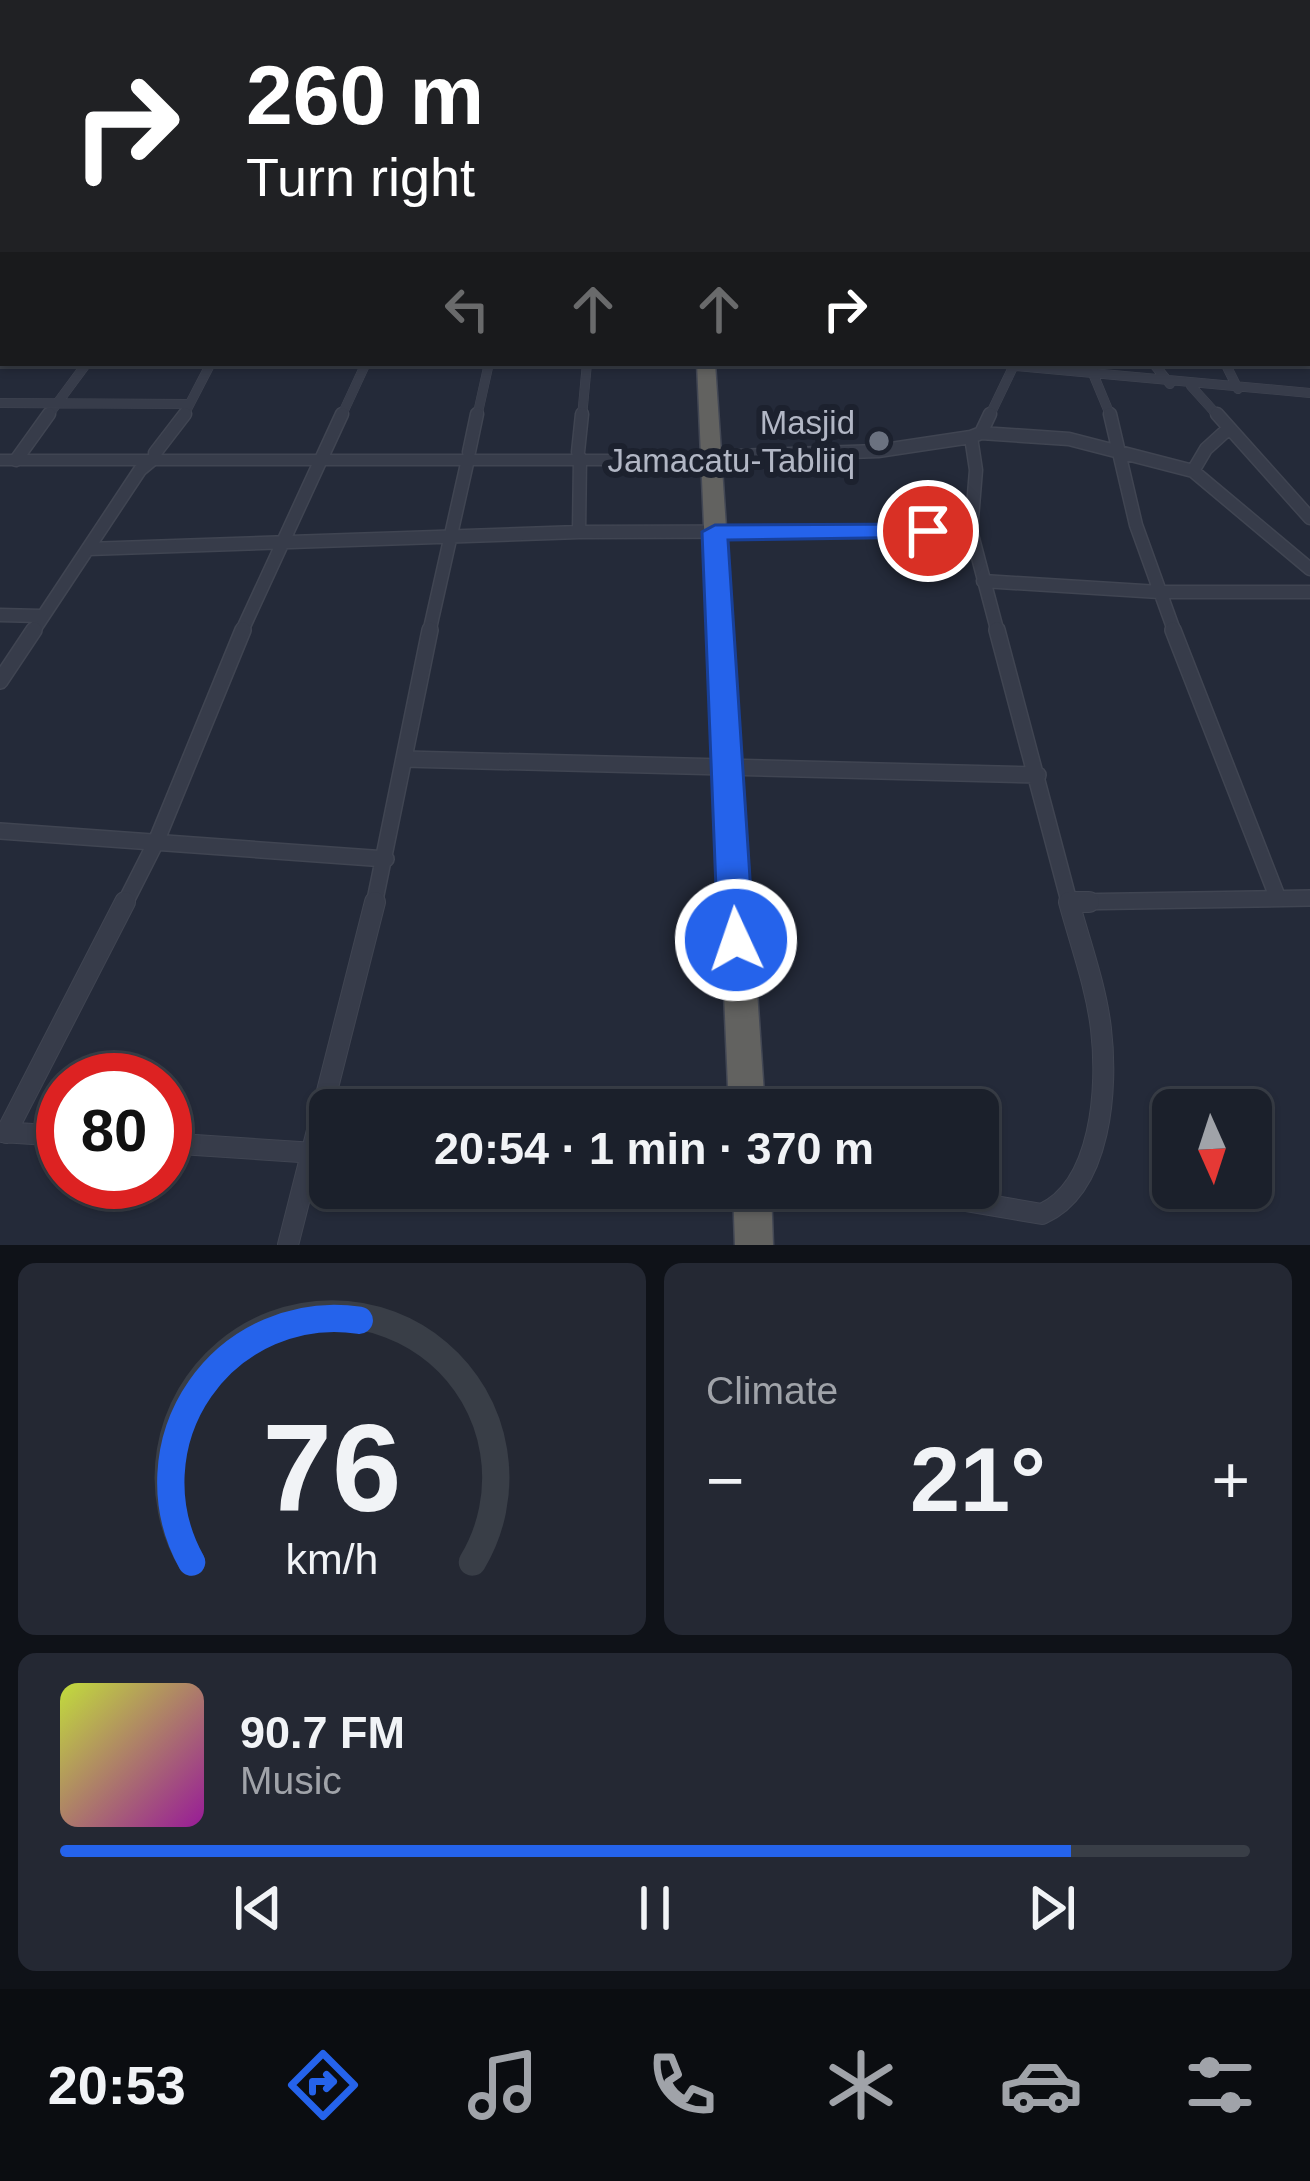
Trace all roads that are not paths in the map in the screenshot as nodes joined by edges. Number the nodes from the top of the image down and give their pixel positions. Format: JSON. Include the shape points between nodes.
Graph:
{"nodes":[{"id":1,"x":85,"y":366,"type":"edge"},
{"id":2,"x":210,"y":366,"type":"edge"},
{"id":3,"x":365,"y":366,"type":"edge"},
{"id":4,"x":488,"y":366,"type":"edge"},
{"id":5,"x":587,"y":366,"type":"edge"},
{"id":6,"x":706,"y":366,"type":"edge"},
{"id":7,"x":1014,"y":366,"type":"edge"},
{"id":8,"x":1022,"y":366,"type":"edge"},
{"id":9,"x":1156,"y":366,"type":"edge"},
{"id":10,"x":1227,"y":366,"type":"edge"},
{"id":11,"x":1094,"y":376,"type":"junction"},
{"id":12,"x":1171,"y":384,"type":"junction"},
{"id":13,"x":1191,"y":386,"type":"junction"},
{"id":14,"x":1238,"y":389,"type":"junction"},
{"id":15,"x":1310,"y":394,"type":"edge"},
{"id":16,"x":0,"y":403,"type":"edge"},
{"id":17,"x":58,"y":404,"type":"junction"},
{"id":18,"x":189,"y":404,"type":"junction"},
{"id":19,"x":1228,"y":429,"type":"junction"},
{"id":20,"x":976,"y":435,"type":"junction"},
{"id":21,"x":1118,"y":450,"type":"junction"},
{"id":22,"x":468,"y":455,"type":"junction"},
{"id":23,"x":579,"y":455,"type":"junction"},
{"id":24,"x":154,"y":456,"type":"junction"},
{"id":25,"x":708,"y":456,"type":"junction"},
{"id":26,"x":9,"y":457,"type":"edge"},
{"id":27,"x":326,"y":457,"type":"junction"},
{"id":28,"x":1193,"y":471,"type":"junction"},
{"id":29,"x":1310,"y":518,"type":"edge"},
{"id":30,"x":971,"y":531,"type":"junction"},
{"id":31,"x":579,"y":532,"type":"junction"},
{"id":32,"x":715,"y":532,"type":"junction"},
{"id":33,"x":448,"y":536,"type":"junction"},
{"id":34,"x":283,"y":540,"type":"junction"},
{"id":35,"x":88,"y":549,"type":"junction"},
{"id":36,"x":1310,"y":568,"type":"edge"},
{"id":37,"x":983,"y":581,"type":"junction"},
{"id":38,"x":1159,"y":592,"type":"junction"},
{"id":39,"x":1310,"y":592,"type":"edge"},
{"id":40,"x":0,"y":615,"type":"edge"},
{"id":41,"x":40,"y":616,"type":"junction"},
{"id":42,"x":0,"y":681,"type":"edge"},
{"id":43,"x":405,"y":759,"type":"junction"},
{"id":44,"x":726,"y":770,"type":"junction"},
{"id":45,"x":1038,"y":776,"type":"junction"},
{"id":46,"x":0,"y":831,"type":"edge"},
{"id":47,"x":156,"y":842,"type":"junction"},
{"id":48,"x":386,"y":859,"type":"junction"},
{"id":49,"x":1276,"y":896,"type":"junction"},
{"id":50,"x":1310,"y":898,"type":"edge"},
{"id":51,"x":1070,"y":902,"type":"junction"},
{"id":52,"x":334,"y":1089,"type":"edge"},
{"id":53,"x":746,"y":1089,"type":"edge"},
{"id":54,"x":3,"y":1132,"type":"edge"},
{"id":55,"x":36,"y":1134,"type":"edge"},
{"id":56,"x":192,"y":1145,"type":"edge"},
{"id":57,"x":309,"y":1152,"type":"edge"},
{"id":58,"x":309,"y":1185,"type":"edge"},
{"id":59,"x":999,"y":1207,"type":"edge"},
{"id":60,"x":753,"y":1209,"type":"edge"},
{"id":61,"x":288,"y":1245,"type":"edge"},
{"id":62,"x":754,"y":1245,"type":"edge"}],
"edges":[{"from":1,"to":17,"type":"street"},
{"from":2,"to":18,"type":"street"},
{"from":3,"to":27,"type":"street"},
{"from":4,"to":22,"type":"street"},
{"from":5,"to":23,"type":"street"},
{"from":6,"to":25,"type":"highway"},
{"from":7,"to":20,"type":"street"},
{"from":8,"to":11,"type":"street"},
{"from":9,"to":12,"type":"street"},
{"from":10,"to":14,"type":"street"},
{"from":11,"to":12,"type":"street"},
{"from":11,"to":21,"type":"street"},
{"from":12,"to":13,"type":"street"},
{"from":13,"to":14,"type":"street"},
{"from":13,"to":19,"type":"street"},
{"from":14,"to":15,"type":"street"},
{"from":16,"to":17,"type":"street"},
{"from":17,"to":18,"type":"street"},
{"from":17,"to":26,"type":"street"},
{"from":18,"to":24,"type":"street"},
{"from":19,"to":28,"type":"street"},
{"from":19,"to":29,"type":"street"},
{"from":20,"to":21,"type":"street"},
{"from":20,"to":25,"type":"street","via":[[878,451]]},
{"from":20,"to":30,"type":"street"},
{"from":21,"to":28,"type":"street"},
{"from":21,"to":38,"type":"street"},
{"from":22,"to":23,"type":"street"},
{"from":22,"to":27,"type":"street"},
{"from":22,"to":33,"type":"street"},
{"from":23,"to":25,"type":"street"},
{"from":23,"to":31,"type":"street"},
{"from":24,"to":26,"type":"street"},
{"from":24,"to":27,"type":"street"},
{"from":24,"to":35,"type":"street"},
{"from":25,"to":32,"type":"highway"},
{"from":27,"to":34,"type":"street"},
{"from":28,"to":36,"type":"street"},
{"from":30,"to":32,"type":"street"},
{"from":30,"to":37,"type":"street"},
{"from":31,"to":32,"type":"street"},
{"from":31,"to":33,"type":"street"},
{"from":32,"to":44,"type":"highway"},
{"from":33,"to":34,"type":"street"},
{"from":33,"to":43,"type":"street"},
{"from":34,"to":35,"type":"street"},
{"from":34,"to":47,"type":"street"},
{"from":35,"to":41,"type":"street"},
{"from":37,"to":38,"type":"street"},
{"from":37,"to":45,"type":"street"},
{"from":38,"to":39,"type":"street"},
{"from":38,"to":49,"type":"street"},
{"from":40,"to":41,"type":"street"},
{"from":41,"to":42,"type":"street"},
{"from":43,"to":44,"type":"street"},
{"from":43,"to":48,"type":"street"},
{"from":44,"to":45,"type":"street"},
{"from":44,"to":53,"type":"highway"},
{"from":45,"to":51,"type":"street"},
{"from":46,"to":47,"type":"street"},
{"from":47,"to":48,"type":"street"},
{"from":47,"to":54,"type":"street"},
{"from":48,"to":52,"type":"street"},
{"from":49,"to":50,"type":"street"},
{"from":49,"to":51,"type":"street"},
{"from":51,"to":59,"type":"street","via":[[1105,1039],[1088,1151],[1065,1203],[1042,1214]]},
{"from":54,"to":55,"type":"street"},
{"from":56,"to":57,"type":"street"},
{"from":58,"to":61,"type":"street"},
{"from":60,"to":62,"type":"highway"}]}
